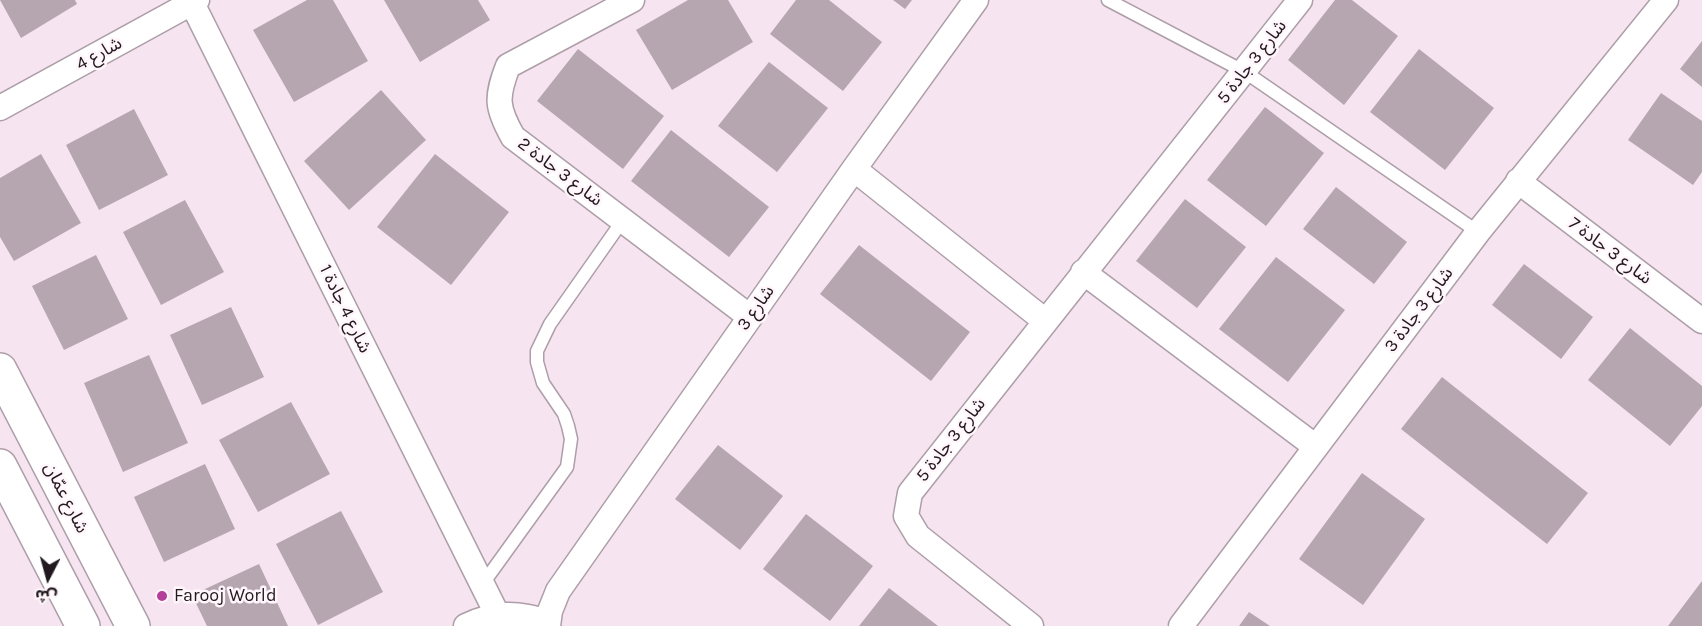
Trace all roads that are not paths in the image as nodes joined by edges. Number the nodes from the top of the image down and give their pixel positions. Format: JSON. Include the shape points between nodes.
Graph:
{"nodes":[{"id":1,"x":632,"y":0,"type":"edge"},
{"id":2,"x":976,"y":0,"type":"edge"},
{"id":3,"x":1108,"y":0,"type":"edge"},
{"id":4,"x":1300,"y":0,"type":"edge"},
{"id":5,"x":1666,"y":0,"type":"edge"},
{"id":6,"x":195,"y":1,"type":"edge"},
{"id":7,"x":1245,"y":72,"type":"junction"},
{"id":8,"x":0,"y":108,"type":"edge"},
{"id":9,"x":854,"y":169,"type":"junction"},
{"id":10,"x":1518,"y":181,"type":"junction"},
{"id":11,"x":623,"y":220,"type":"junction"},
{"id":12,"x":1478,"y":232,"type":"junction"},
{"id":13,"x":1083,"y":272,"type":"junction"},
{"id":14,"x":750,"y":316,"type":"junction"},
{"id":15,"x":1044,"y":320,"type":"junction"},
{"id":16,"x":1702,"y":321,"type":"edge"},
{"id":17,"x":0,"y":370,"type":"edge"},
{"id":18,"x":1316,"y":447,"type":"junction"},
{"id":19,"x":0,"y":466,"type":"edge"},
{"id":20,"x":482,"y":585,"type":"junction"},
{"id":21,"x":497,"y":614,"type":"junction"},
{"id":22,"x":520,"y":620,"type":"edge"},
{"id":23,"x":548,"y":624,"type":"edge"},
{"id":24,"x":83,"y":626,"type":"edge"},
{"id":25,"x":133,"y":626,"type":"edge"},
{"id":26,"x":466,"y":626,"type":"edge"},
{"id":27,"x":1032,"y":626,"type":"edge"},
{"id":28,"x":1181,"y":626,"type":"edge"}],
"edges":[{"from":1,"to":11,"type":"street","name":"شارع 3 جادة 2","via":[[508,66],[500,87],[499,114],[513,136]]},
{"from":2,"to":9,"type":"street","name":"شارع 3"},
{"from":3,"to":7,"type":"lane"},
{"from":4,"to":7,"type":"street","name":"شارع 3 جادة 5"},
{"from":5,"to":10,"type":"street","name":"شارع 3 جادة 3"},
{"from":6,"to":8,"type":"street","name":"شارع 4"},
{"from":6,"to":20,"type":"street","name":"شارع 4 جادة 1"},
{"from":7,"to":12,"type":"lane"},
{"from":7,"to":13,"type":"street","name":"شارع 3 جادة 5"},
{"from":9,"to":14,"type":"street","name":"شارع 3"},
{"from":9,"to":15,"type":"street"},
{"from":10,"to":12,"type":"street","name":"شارع 3 جادة 3"},
{"from":10,"to":16,"type":"street","name":"شارع 3 جادة 7"},
{"from":11,"to":14,"type":"street","name":"شارع 3 جادة 2"},
{"from":11,"to":20,"type":"lane","via":[[546,330],[537,351],[543,383],[568,426],[571,439],[567,467]]},
{"from":12,"to":18,"type":"street","name":"شارع 3 جادة 3"},
{"from":13,"to":15,"type":"street","name":"شارع 3 جادة 5"},
{"from":13,"to":18,"type":"street"},
{"from":14,"to":23,"type":"street","name":"شارع 3","via":[[558,591]]},
{"from":15,"to":27,"type":"street","name":"شارع 3 جادة 5","via":[[909,494],[906,516],[918,536]]},
{"from":17,"to":25,"type":"main road","name":"شارع عمّان"},
{"from":18,"to":28,"type":"street","name":"شارع 3 جادة 3"},
{"from":19,"to":24,"type":"main road"},
{"from":20,"to":21,"type":"street","name":"شارع 4 جادة 1"},
{"from":21,"to":22,"type":"street"},
{"from":21,"to":26,"type":"street"},
{"from":22,"to":23,"type":"street"}]}
